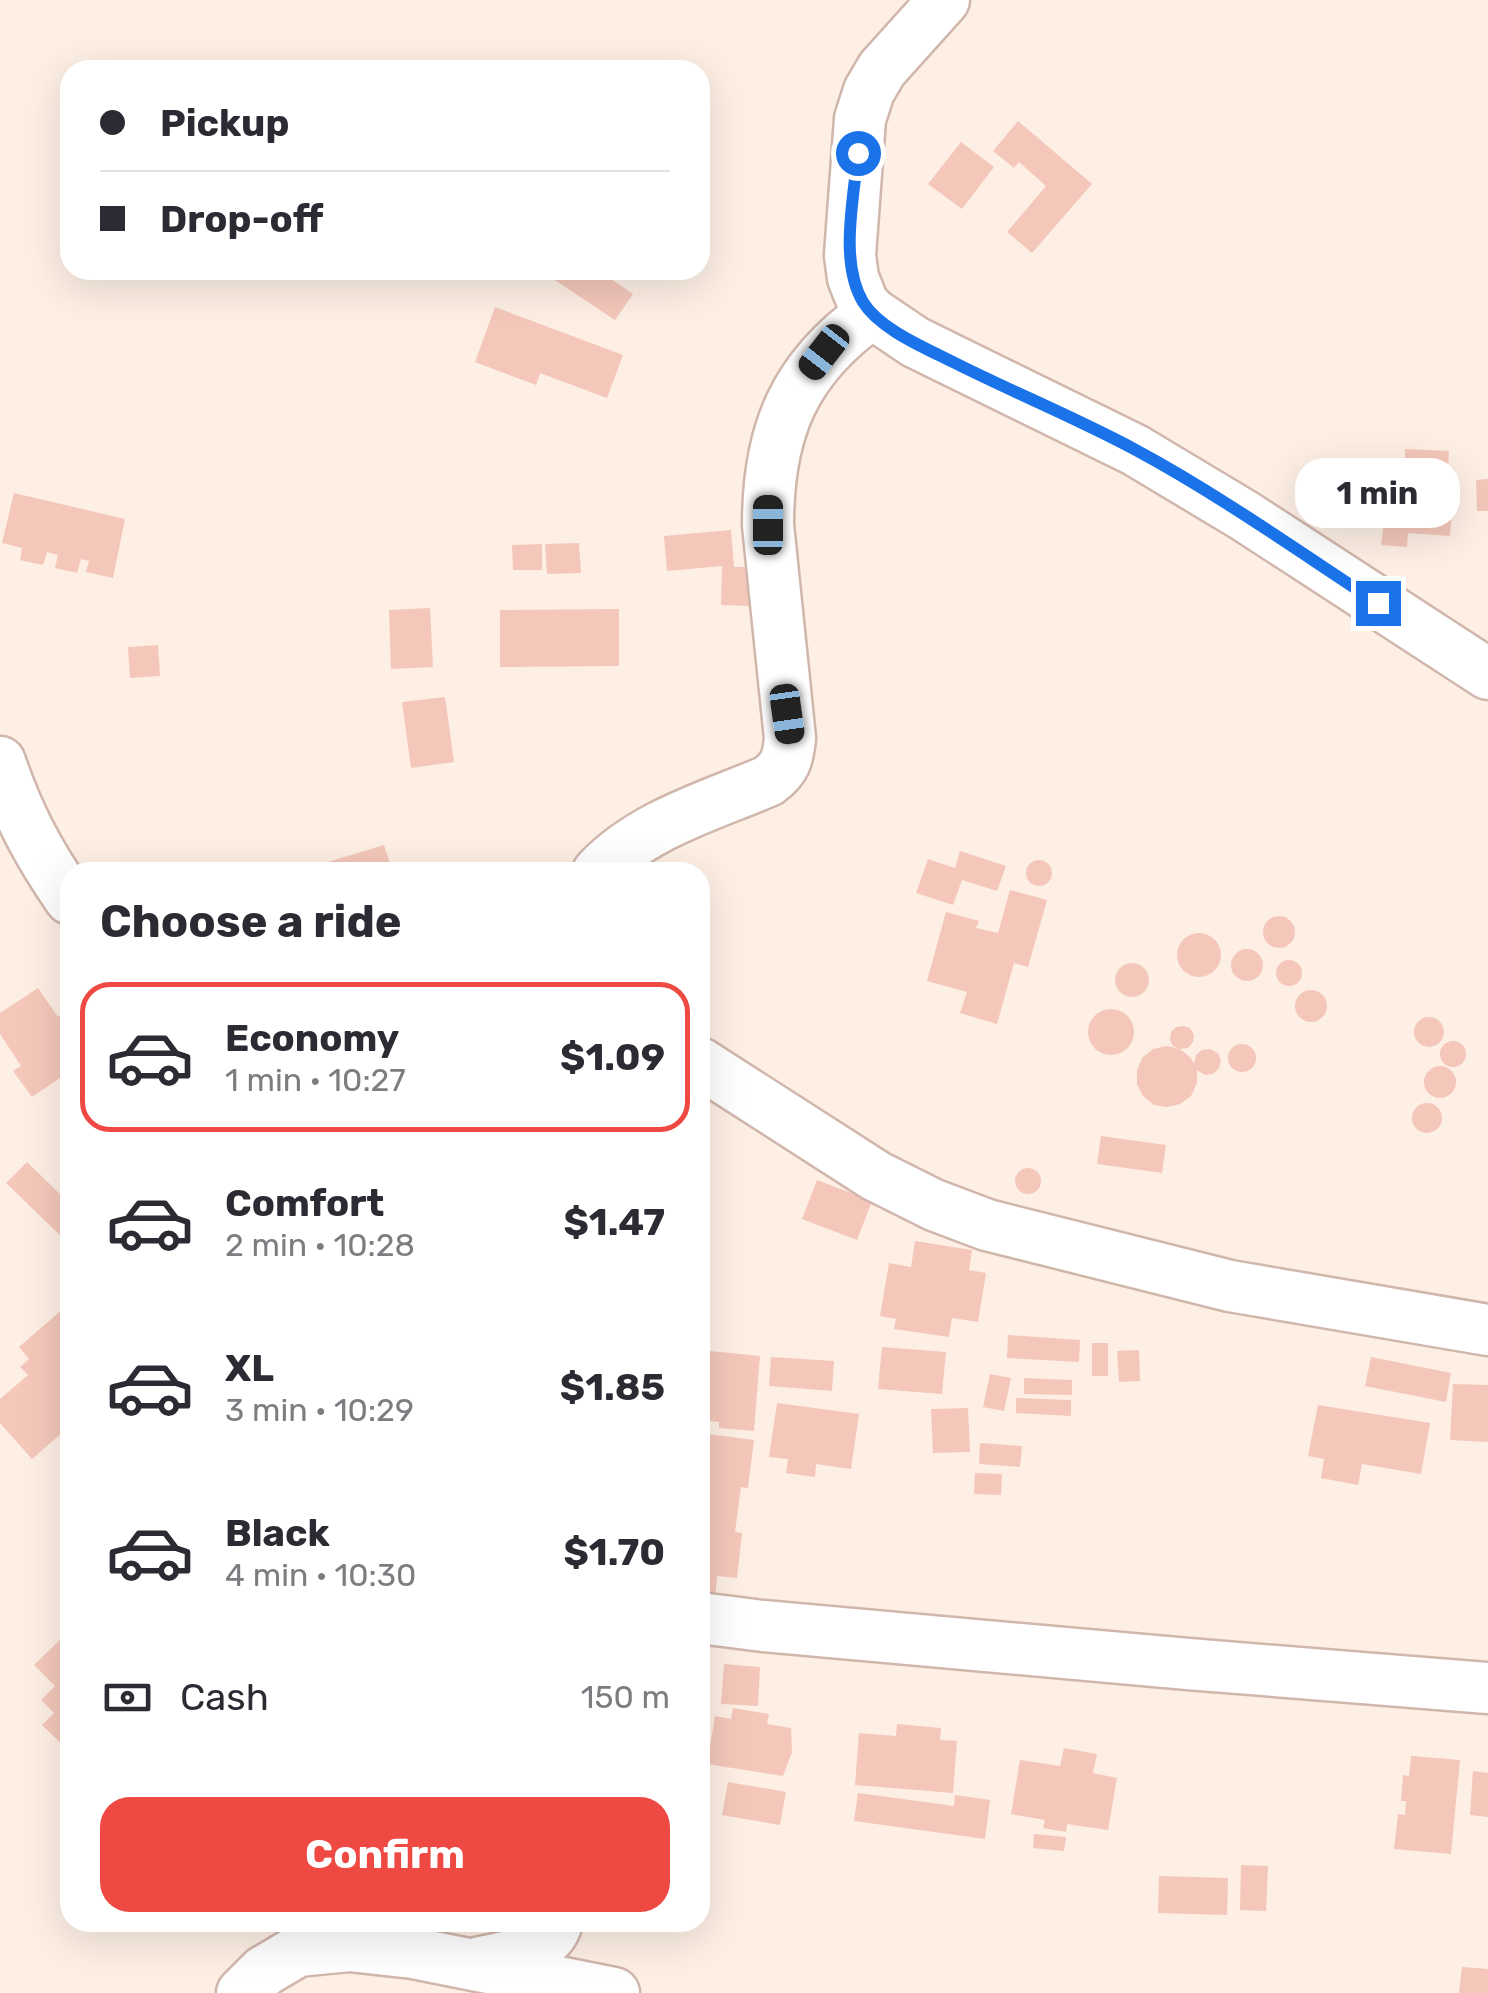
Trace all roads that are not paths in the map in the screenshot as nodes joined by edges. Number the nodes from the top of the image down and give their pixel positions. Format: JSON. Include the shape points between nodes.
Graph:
{"nodes":[{"id":1,"x":944,"y":0,"type":"edge"},
{"id":2,"x":872,"y":313,"type":"junction"},
{"id":3,"x":1488,"y":674,"type":"edge"},
{"id":4,"x":0,"y":762,"type":"edge"},
{"id":5,"x":607,"y":862,"type":"edge"},
{"id":6,"x":60,"y":884,"type":"edge"},
{"id":7,"x":710,"y":1069,"type":"edge"},
{"id":8,"x":1488,"y":1330,"type":"edge"},
{"id":9,"x":710,"y":1619,"type":"edge"},
{"id":10,"x":1488,"y":1688,"type":"edge"},
{"id":11,"x":555,"y":1932,"type":"edge"},
{"id":12,"x":470,"y":1964,"type":"junction"},
{"id":13,"x":242,"y":1993,"type":"edge"},
{"id":14,"x":614,"y":1993,"type":"edge"}],
"edges":[{"from":1,"to":2,"type":"street","via":[[882,68],[860,118],[850,255],[852,278]]},
{"from":2,"to":3,"type":"street","via":[[915,342],[1135,450]]},
{"from":2,"to":5,"type":"street","via":[[808,372],[792,398],[772,462],[768,525],[790,738],[782,771],[646,834]]},
{"from":4,"to":6,"type":"street","via":[[42,859]]},
{"from":7,"to":8,"type":"street","via":[[876,1176],[987,1225],[1230,1286]]},
{"from":9,"to":10,"type":"street"},
{"from":11,"to":12,"type":"street","via":[[517,1954]]},
{"from":12,"to":13,"type":"street","via":[[348,1946],[298,1951]]},
{"from":12,"to":14,"type":"street"}]}
